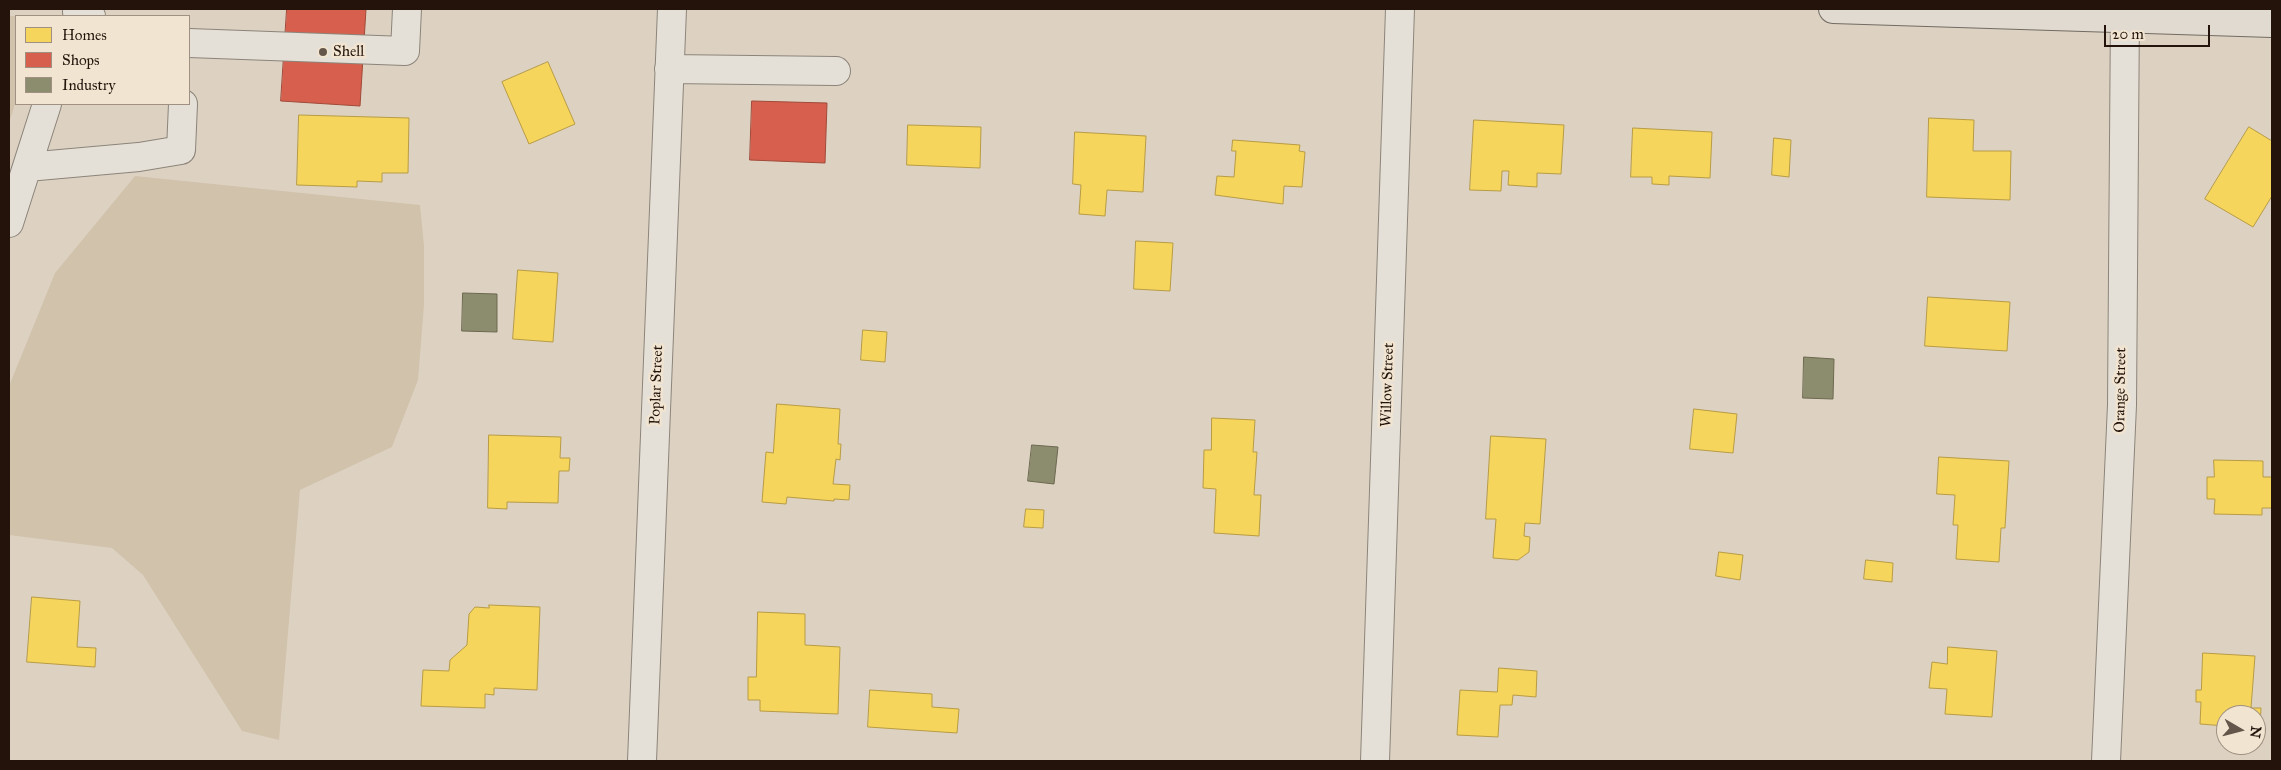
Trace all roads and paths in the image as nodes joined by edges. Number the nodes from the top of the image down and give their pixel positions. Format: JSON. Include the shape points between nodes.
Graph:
{"nodes":[{"id":1,"x":406,"y":9,"type":"edge"},
{"id":2,"x":672,"y":9,"type":"edge"},
{"id":3,"x":1400,"y":9,"type":"edge"},
{"id":4,"x":1833,"y":9,"type":"edge"},
{"id":5,"x":2125,"y":13,"type":"edge"},
{"id":6,"x":2272,"y":23,"type":"edge"},
{"id":7,"x":190,"y":43,"type":"edge"},
{"id":8,"x":670,"y":69,"type":"junction"},
{"id":9,"x":836,"y":71,"type":"dead end"},
{"id":10,"x":47,"y":105,"type":"edge"},
{"id":11,"x":183,"y":105,"type":"edge"},
{"id":12,"x":27,"y":168,"type":"junction"},
{"id":13,"x":9,"y":223,"type":"edge"},
{"id":14,"x":642,"y":761,"type":"edge"},
{"id":15,"x":1375,"y":761,"type":"edge"},
{"id":16,"x":2106,"y":761,"type":"edge"}],
"edges":[{"from":1,"to":7,"type":"street","via":[[405,51]]},
{"from":2,"to":8,"type":"street","name":"Poplar Street"},
{"from":3,"to":15,"type":"street","name":"Willow Street"},
{"from":4,"to":5,"type":"main road"},
{"from":5,"to":6,"type":"main road"},
{"from":5,"to":16,"type":"street","name":"Orange Street","via":[[2122,405]]},
{"from":8,"to":9,"type":"street"},
{"from":8,"to":14,"type":"street","name":"Poplar Street"},
{"from":10,"to":12,"type":"street"},
{"from":11,"to":12,"type":"street","via":[[181,150]]},
{"from":12,"to":13,"type":"street"}]}
